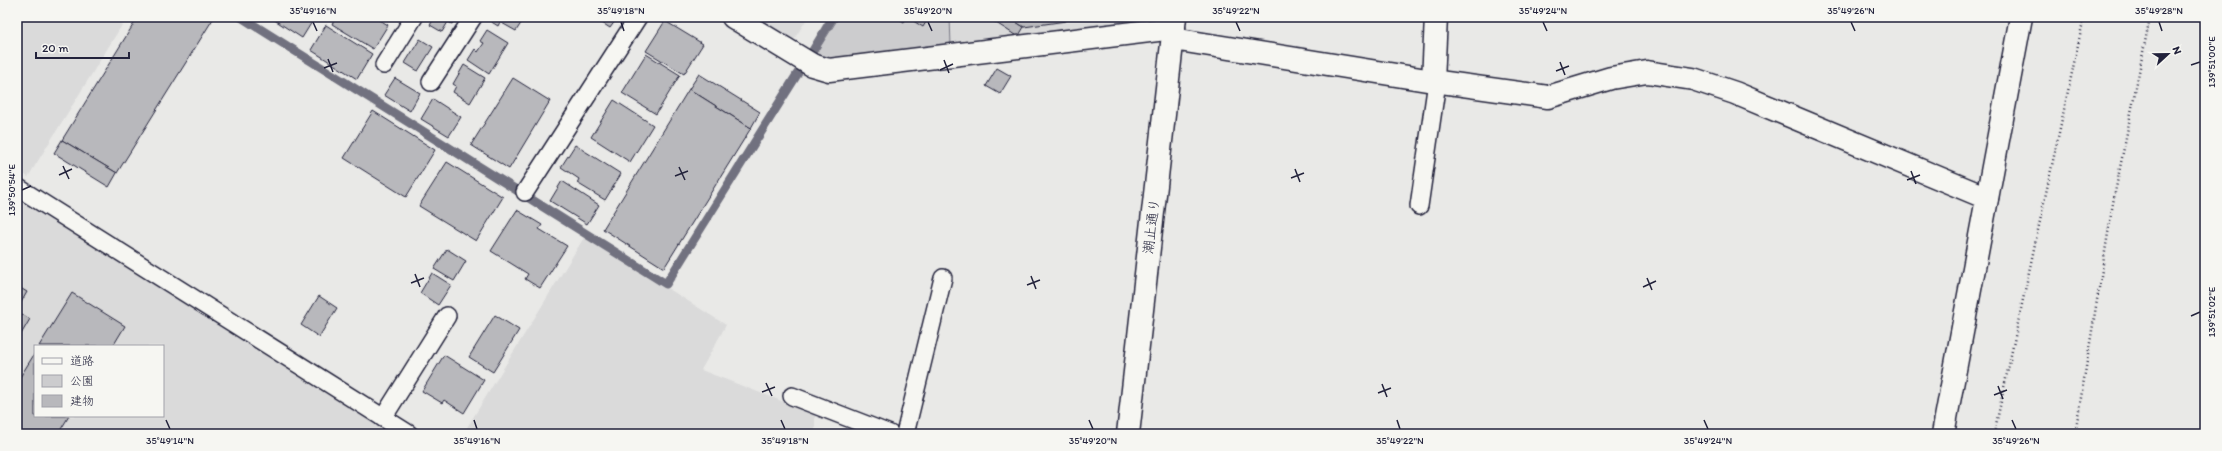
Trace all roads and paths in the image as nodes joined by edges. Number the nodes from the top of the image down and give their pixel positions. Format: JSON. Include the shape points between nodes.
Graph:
{"nodes":[{"id":1,"x":414,"y":17,"type":"edge"},
{"id":2,"x":474,"y":17,"type":"edge"},
{"id":3,"x":638,"y":17,"type":"edge"},
{"id":4,"x":733,"y":17,"type":"edge"},
{"id":5,"x":1436,"y":17,"type":"edge"},
{"id":6,"x":2020,"y":17,"type":"edge"},
{"id":7,"x":2084,"y":17,"type":"edge"},
{"id":8,"x":2150,"y":17,"type":"edge"},
{"id":9,"x":1174,"y":28,"type":"edge"},
{"id":10,"x":384,"y":65,"type":"dead end"},
{"id":11,"x":1435,"y":81,"type":"junction"},
{"id":12,"x":431,"y":82,"type":"dead end"},
{"id":13,"x":17,"y":186,"type":"edge"},
{"id":14,"x":525,"y":192,"type":"dead end"},
{"id":15,"x":1987,"y":198,"type":"junction"},
{"id":16,"x":1419,"y":206,"type":"dead end"},
{"id":17,"x":943,"y":278,"type":"dead end"},
{"id":18,"x":446,"y":316,"type":"dead end"},
{"id":19,"x":792,"y":396,"type":"dead end"},
{"id":20,"x":383,"y":418,"type":"junction"},
{"id":21,"x":409,"y":434,"type":"edge"},
{"id":22,"x":890,"y":434,"type":"edge"},
{"id":23,"x":905,"y":434,"type":"edge"},
{"id":24,"x":1128,"y":434,"type":"edge"},
{"id":25,"x":1943,"y":434,"type":"edge"},
{"id":26,"x":1994,"y":434,"type":"edge"},
{"id":27,"x":2075,"y":434,"type":"edge"}],
"edges":[{"from":1,"to":10,"type":"lane"},
{"from":2,"to":12,"type":"lane"},
{"from":3,"to":14,"type":"lane"},
{"from":4,"to":9,"type":"street","via":[[812,66],[829,70]]},
{"from":5,"to":11,"type":"street"},
{"from":6,"to":15,"type":"street"},
{"from":7,"to":26,"type":"path"},
{"from":8,"to":27,"type":"path","via":[[2113,203]]},
{"from":9,"to":11,"type":"street"},
{"from":9,"to":24,"type":"street","name":"潮止通り"},
{"from":11,"to":15,"type":"street","via":[[1548,97],[1611,78],[1647,72],[1693,79],[1735,93]]},
{"from":11,"to":16,"type":"lane"},
{"from":13,"to":20,"type":"lane"},
{"from":15,"to":25,"type":"street"},
{"from":17,"to":23,"type":"lane"},
{"from":18,"to":20,"type":"lane"},
{"from":19,"to":22,"type":"lane"},
{"from":20,"to":21,"type":"lane"}]}
